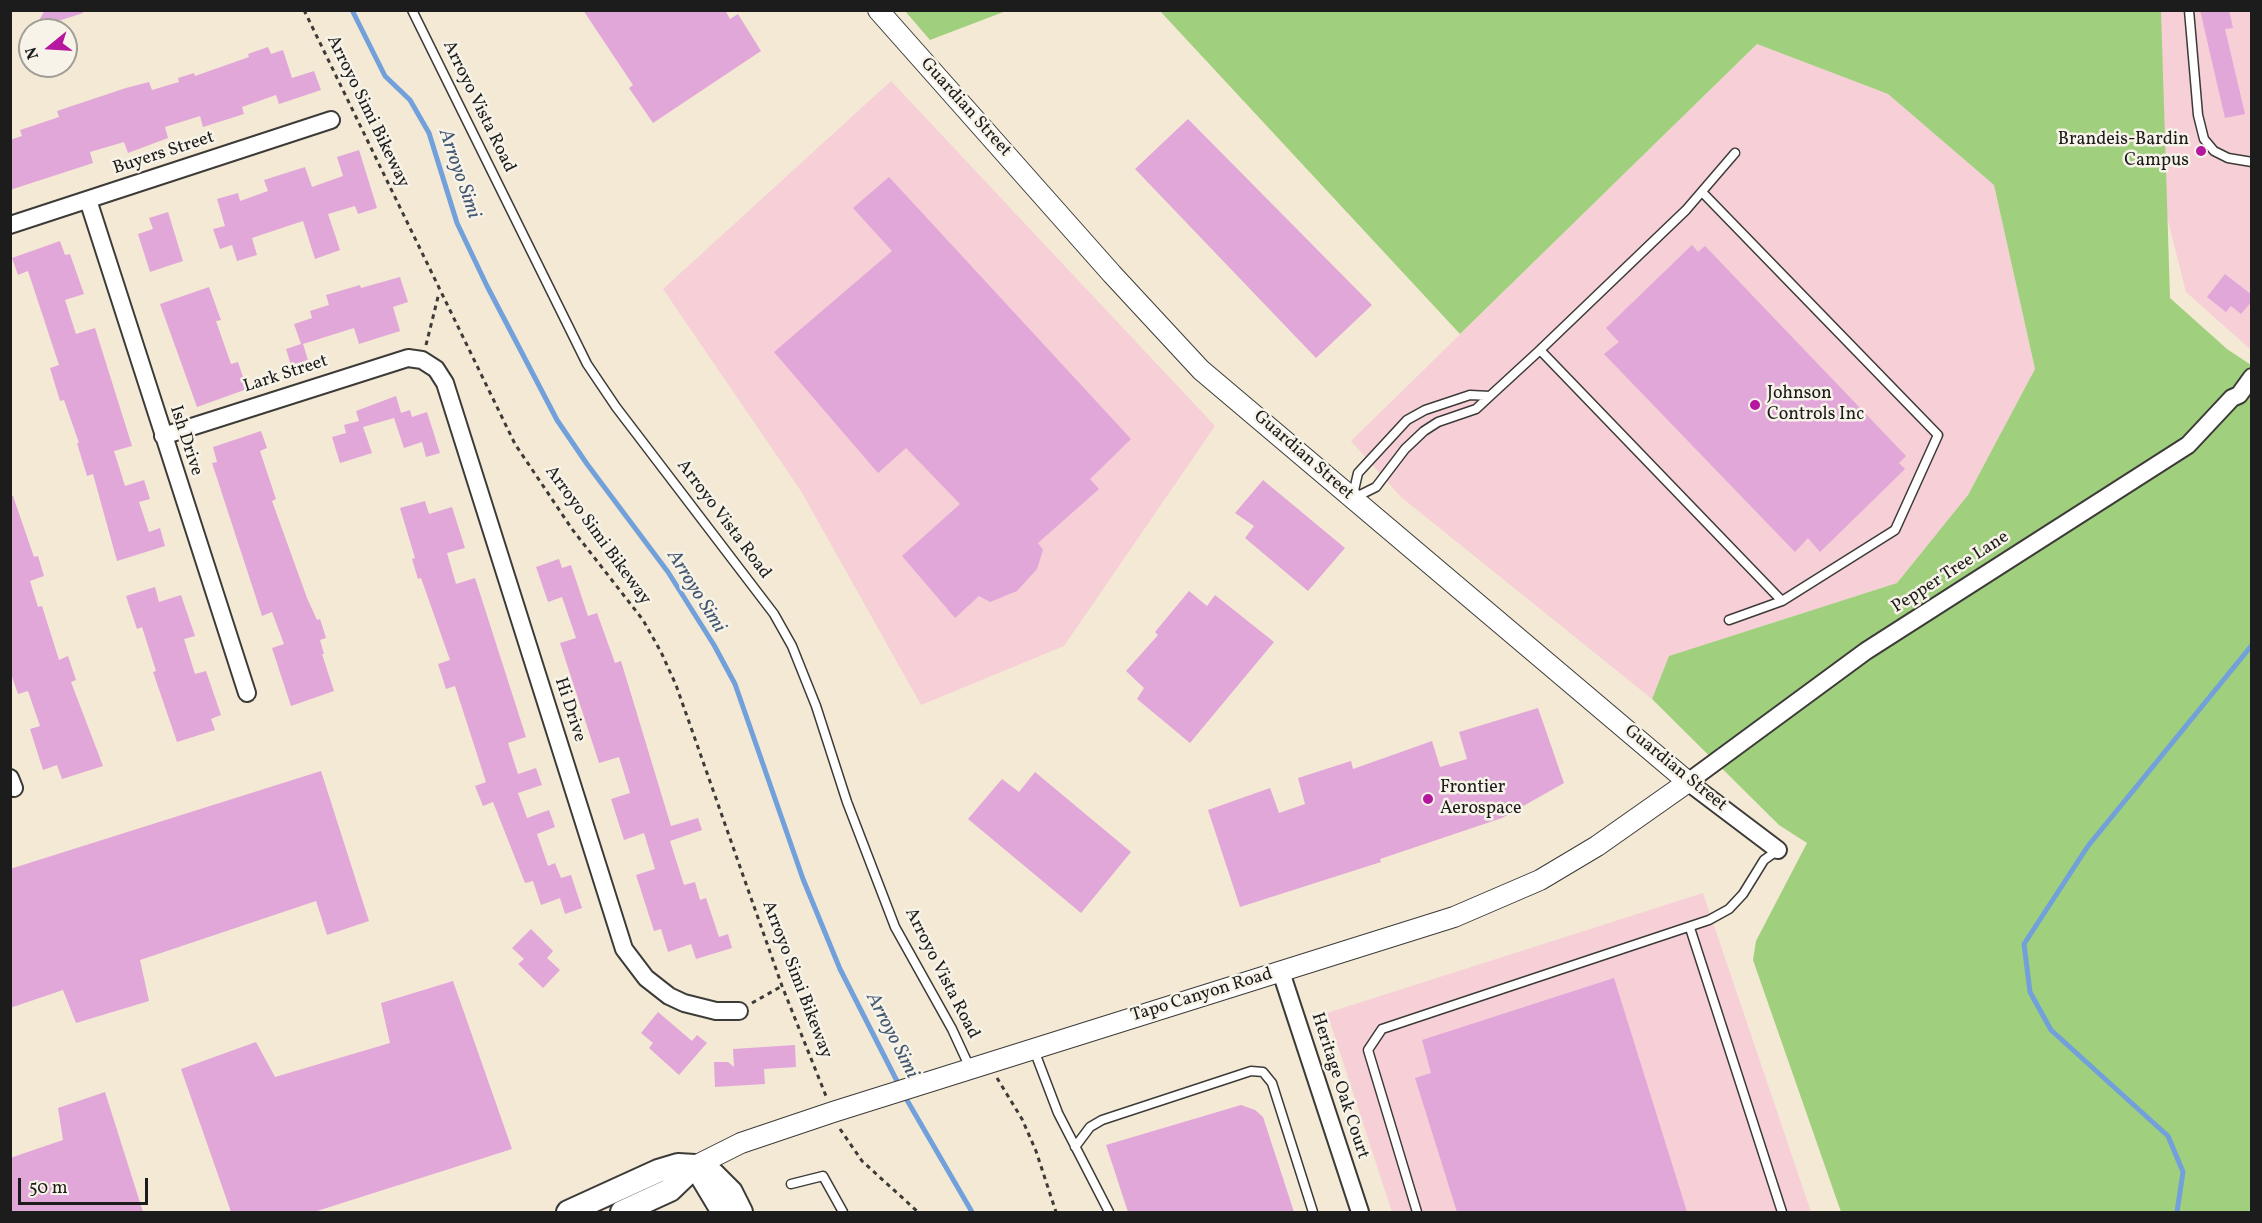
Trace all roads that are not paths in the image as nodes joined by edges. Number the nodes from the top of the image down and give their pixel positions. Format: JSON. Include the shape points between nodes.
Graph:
{"nodes":[{"id":1,"x":412,"y":10,"type":"edge"},
{"id":2,"x":878,"y":10,"type":"edge"},
{"id":3,"x":2189,"y":10,"type":"edge"},
{"id":4,"x":331,"y":120,"type":"dead end"},
{"id":5,"x":1735,"y":153,"type":"dead end"},
{"id":6,"x":2252,"y":162,"type":"edge"},
{"id":7,"x":1702,"y":192,"type":"junction"},
{"id":8,"x":88,"y":200,"type":"junction"},
{"id":9,"x":10,"y":225,"type":"edge"},
{"id":10,"x":1540,"y":350,"type":"junction"},
{"id":11,"x":422,"y":360,"type":"joint"},
{"id":12,"x":2252,"y":366,"type":"edge"},
{"id":13,"x":2252,"y":377,"type":"edge"},
{"id":14,"x":1490,"y":396,"type":"junction"},
{"id":15,"x":2232,"y":398,"type":"junction"},
{"id":16,"x":163,"y":436,"type":"junction"},
{"id":17,"x":1352,"y":499,"type":"junction"},
{"id":18,"x":1782,"y":602,"type":"junction"},
{"id":19,"x":1728,"y":620,"type":"dead end"},
{"id":20,"x":247,"y":693,"type":"dead end"},
{"id":21,"x":1688,"y":782,"type":"junction"},
{"id":22,"x":1778,"y":850,"type":"joint"},
{"id":23,"x":1690,"y":928,"type":"junction"},
{"id":24,"x":1281,"y":972,"type":"junction"},
{"id":25,"x":739,"y":1011,"type":"road end"},
{"id":26,"x":1033,"y":1048,"type":"junction"},
{"id":27,"x":970,"y":1068,"type":"junction"},
{"id":28,"x":1075,"y":1147,"type":"junction"},
{"id":29,"x":695,"y":1166,"type":"junction"},
{"id":30,"x":791,"y":1184,"type":"dead end"},
{"id":31,"x":568,"y":1212,"type":"edge"},
{"id":32,"x":622,"y":1212,"type":"edge"},
{"id":33,"x":723,"y":1212,"type":"edge"},
{"id":34,"x":741,"y":1212,"type":"edge"},
{"id":35,"x":843,"y":1212,"type":"edge"},
{"id":36,"x":1109,"y":1212,"type":"edge"},
{"id":37,"x":1313,"y":1212,"type":"edge"},
{"id":38,"x":1360,"y":1212,"type":"edge"},
{"id":39,"x":1417,"y":1212,"type":"edge"},
{"id":40,"x":1782,"y":1212,"type":"edge"}],
"edges":[{"from":1,"to":27,"type":"lane","name":"Arroyo Vista Road","via":[[587,364],[774,614],[792,646],[896,927]]},
{"from":2,"to":17,"type":"street","name":"Guardian Street","via":[[1201,370]]},
{"from":3,"to":6,"type":"lane","via":[[2198,115],[2204,139],[2214,151],[2228,158]]},
{"from":4,"to":8,"type":"street","name":"Buyers Street"},
{"from":5,"to":7,"type":"lane"},
{"from":7,"to":10,"type":"lane"},
{"from":7,"to":18,"type":"lane","via":[[1938,435],[1895,530]]},
{"from":8,"to":9,"type":"street","name":"Buyers Street"},
{"from":8,"to":16,"type":"street","name":"Ish Drive"},
{"from":10,"to":14,"type":"lane"},
{"from":10,"to":18,"type":"lane"},
{"from":11,"to":16,"type":"street","name":"Lark Street","via":[[408,358],[379,366]]},
{"from":11,"to":25,"type":"street","name":"Hi Drive","via":[[436,369],[445,383],[624,949],[646,978],[669,996],[716,1011]]},
{"from":12,"to":15,"type":"street","name":"Pepper Tree Lane"},
{"from":13,"to":15,"type":"street","name":"Pepper Tree Lane"},
{"from":14,"to":17,"type":"lane","via":[[1476,409],[1424,431],[1376,487]]},
{"from":14,"to":17,"type":"lane","via":[[1470,395],[1407,420],[1358,472]]},
{"from":15,"to":21,"type":"street","name":"Pepper Tree Lane","via":[[2188,445],[1866,651]]},
{"from":16,"to":20,"type":"street","name":"Ish Drive"},
{"from":17,"to":21,"type":"street","name":"Guardian Street"},
{"from":18,"to":19,"type":"lane"},
{"from":21,"to":22,"type":"street","name":"Guardian Street"},
{"from":21,"to":24,"type":"street","name":"Tapo Canyon Road","via":[[1597,846],[1522,889],[1454,917]]},
{"from":22,"to":23,"type":"lane","via":[[1764,860],[1729,909]]},
{"from":23,"to":39,"type":"lane","via":[[1382,1029],[1368,1050]]},
{"from":23,"to":40,"type":"lane"},
{"from":24,"to":26,"type":"street","name":"Tapo Canyon Road"},
{"from":24,"to":38,"type":"street","name":"Heritage Oak Court"},
{"from":26,"to":27,"type":"street","name":"Tapo Canyon Road"},
{"from":26,"to":28,"type":"lane"},
{"from":27,"to":29,"type":"street","name":"Tapo Canyon Road","via":[[741,1143]]},
{"from":28,"to":36,"type":"lane"},
{"from":28,"to":37,"type":"lane","via":[[1090,1127],[1102,1120],[1251,1071],[1263,1072],[1272,1083]]},
{"from":29,"to":31,"type":"main road","name":"Tapo Canyon Road","via":[[678,1165],[658,1171]]},
{"from":29,"to":32,"type":"main road","name":"Tapo Canyon Road","via":[[670,1190]]},
{"from":29,"to":33,"type":"main road"},
{"from":29,"to":34,"type":"main road","via":[[713,1174],[731,1192]]},
{"from":30,"to":35,"type":"lane","via":[[823,1176]]}]}
